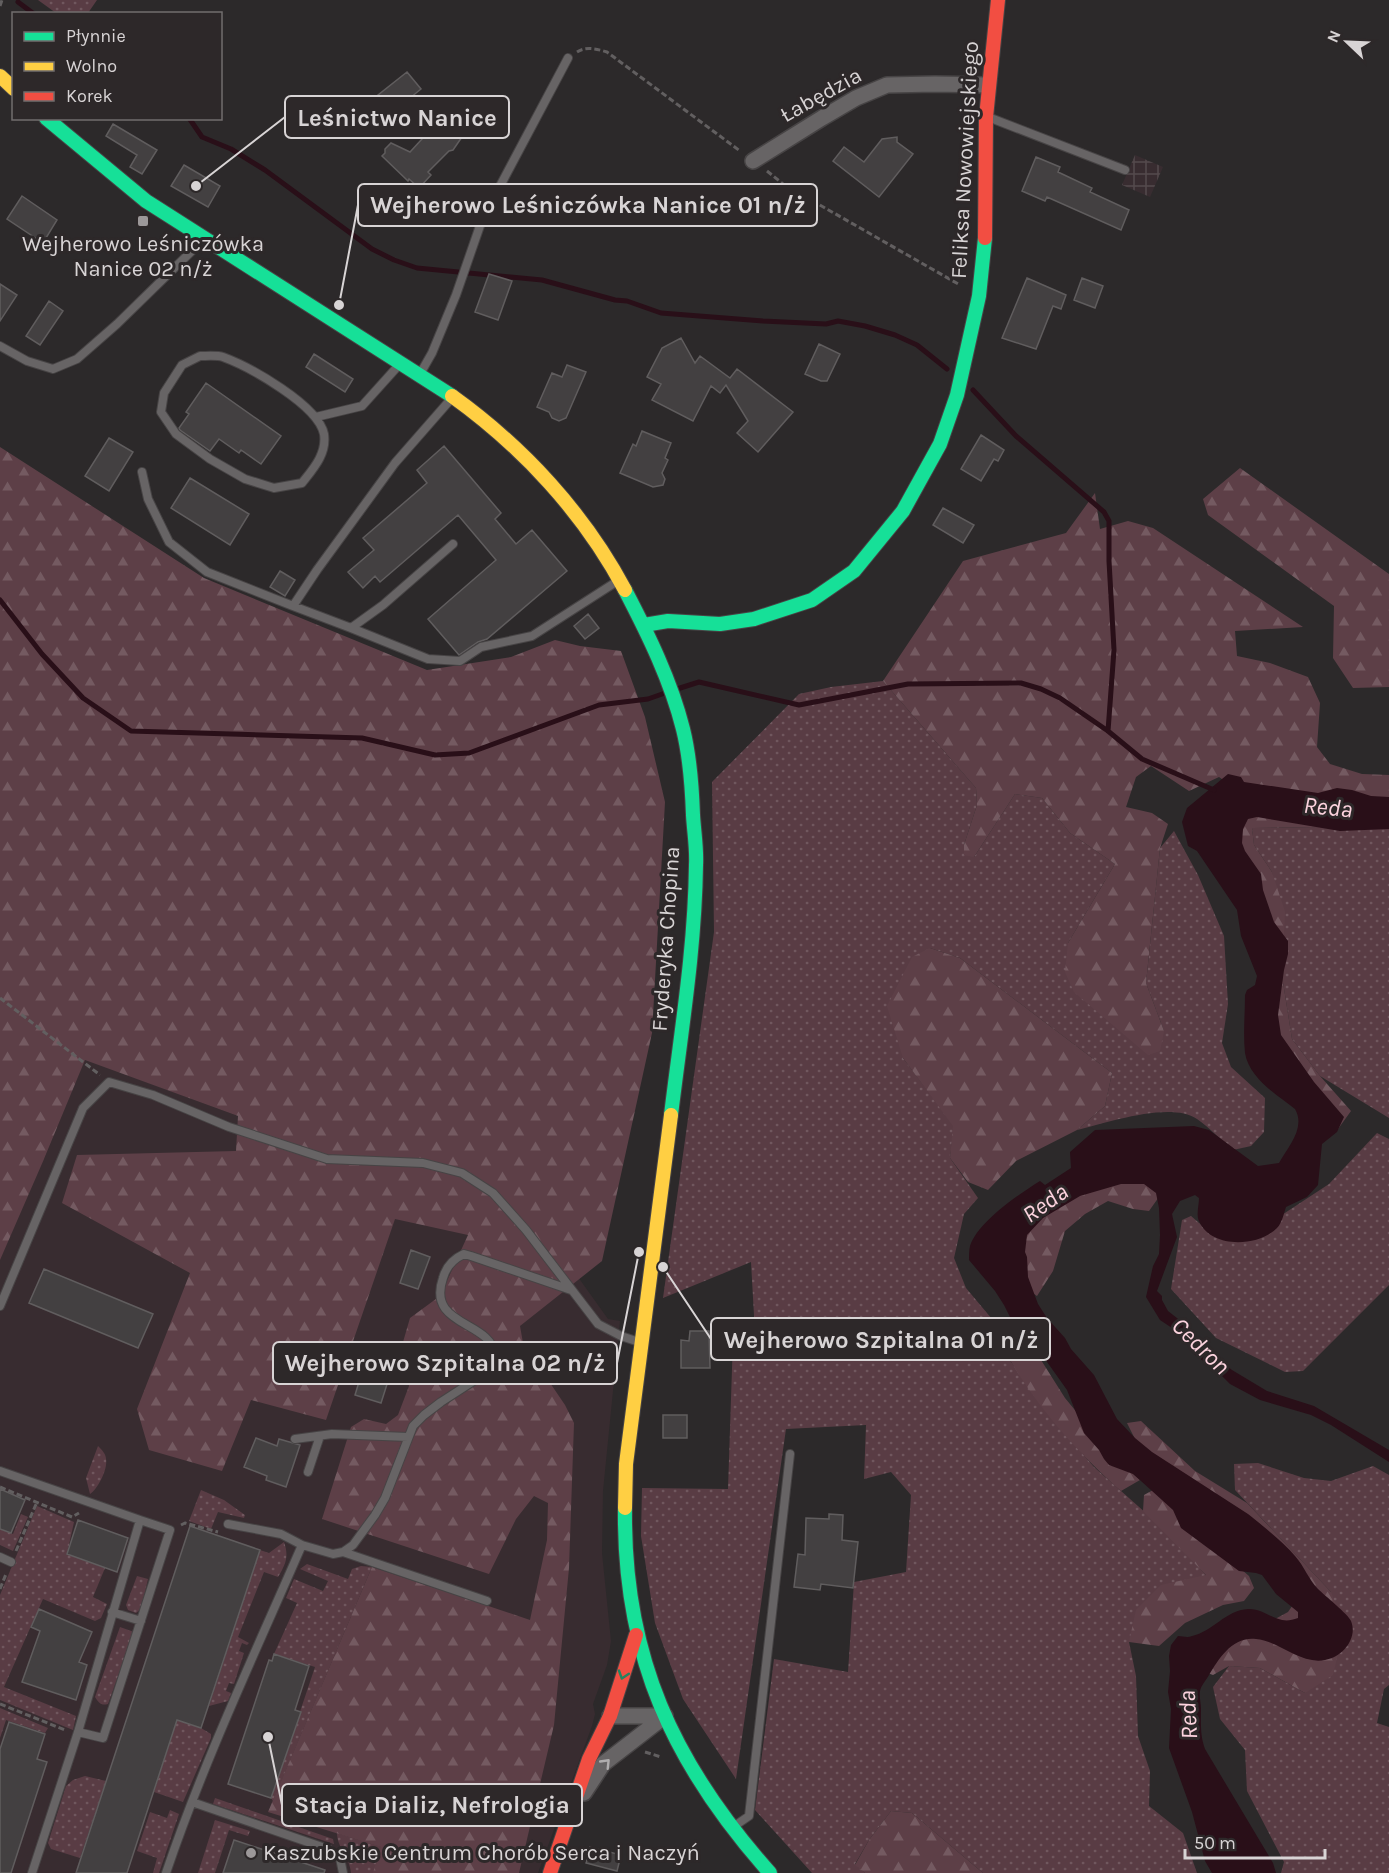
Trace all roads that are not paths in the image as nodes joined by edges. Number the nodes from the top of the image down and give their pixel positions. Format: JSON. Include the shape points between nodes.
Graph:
{"nodes":[{"id":1,"x":998,"y":0,"type":"edge"},
{"id":2,"x":568,"y":58,"type":"dead end"},
{"id":3,"x":0,"y":76,"type":"edge"},
{"id":4,"x":988,"y":85,"type":"junction"},
{"id":5,"x":12,"y":87,"type":"edge"},
{"id":6,"x":986,"y":117,"type":"junction"},
{"id":7,"x":48,"y":120,"type":"edge"},
{"id":8,"x":753,"y":161,"type":"dead end"},
{"id":9,"x":1125,"y":170,"type":"dead end"},
{"id":10,"x":205,"y":238,"type":"junction"},
{"id":11,"x":0,"y":346,"type":"edge"},
{"id":12,"x":400,"y":363,"type":"junction"},
{"id":13,"x":420,"y":375,"type":"junction"},
{"id":14,"x":453,"y":397,"type":"junction"},
{"id":15,"x":316,"y":417,"type":"junction"},
{"id":16,"x":142,"y":472,"type":"dead end"},
{"id":17,"x":453,"y":544,"type":"dead end"},
{"id":18,"x":620,"y":580,"type":"junction"},
{"id":19,"x":293,"y":606,"type":"junction"},
{"id":20,"x":644,"y":625,"type":"junction"},
{"id":21,"x":351,"y":628,"type":"junction"},
{"id":22,"x":571,"y":1290,"type":"junction"},
{"id":23,"x":0,"y":1306,"type":"edge"},
{"id":24,"x":641,"y":1342,"type":"junction"},
{"id":25,"x":320,"y":1436,"type":"junction"},
{"id":26,"x":408,"y":1437,"type":"junction"},
{"id":27,"x":295,"y":1439,"type":"dead end"},
{"id":28,"x":790,"y":1454,"type":"dead end"},
{"id":29,"x":0,"y":1471,"type":"edge"},
{"id":30,"x":308,"y":1472,"type":"dead end"},
{"id":31,"x":140,"y":1520,"type":"junction"},
{"id":32,"x":228,"y":1524,"type":"dead end"},
{"id":33,"x":302,"y":1545,"type":"junction"},
{"id":34,"x":343,"y":1552,"type":"junction"},
{"id":35,"x":0,"y":1557,"type":"edge"},
{"id":36,"x":11,"y":1562,"type":"road end"},
{"id":37,"x":487,"y":1601,"type":"dead end"},
{"id":38,"x":112,"y":1612,"type":"junction"},
{"id":39,"x":141,"y":1621,"type":"junction"},
{"id":40,"x":636,"y":1635,"type":"junction"},
{"id":41,"x":610,"y":1716,"type":"junction"},
{"id":42,"x":664,"y":1716,"type":"junction"},
{"id":43,"x":78,"y":1732,"type":"junction"},
{"id":44,"x":192,"y":1802,"type":"junction"},
{"id":45,"x":573,"y":1810,"type":"junction"},
{"id":46,"x":731,"y":1828,"type":"junction"},
{"id":47,"x":762,"y":1868,"type":"edge"},
{"id":48,"x":32,"y":1873,"type":"edge"},
{"id":49,"x":166,"y":1873,"type":"edge"},
{"id":50,"x":343,"y":1873,"type":"edge"},
{"id":51,"x":550,"y":1873,"type":"edge"}],
"edges":[{"from":1,"to":4,"type":"street","name":"Feliksa Nowowiejskiego"},
{"from":2,"to":13,"type":"lane","via":[[482,220],[456,295]]},
{"from":3,"to":5,"type":"street"},
{"from":4,"to":6,"type":"street","name":"Feliksa Nowowiejskiego"},
{"from":4,"to":8,"type":"street","name":"Łabędzia","via":[[887,85],[856,98]]},
{"from":6,"to":9,"type":"lane"},
{"from":6,"to":20,"type":"street","name":"Feliksa Nowowiejskiego","via":[[986,228],[979,296],[957,395],[940,444],[903,511],[854,571],[812,600],[754,619],[720,624],[668,621]]},
{"from":7,"to":10,"type":"street","name":"Fryderyka Chopina","via":[[146,201]]},
{"from":10,"to":11,"type":"lane","via":[[77,359],[53,369],[27,361]]},
{"from":10,"to":12,"type":"street","name":"Fryderyka Chopina"},
{"from":12,"to":13,"type":"street","name":"Fryderyka Chopina"},
{"from":12,"to":15,"type":"lane","via":[[362,406]]},
{"from":13,"to":14,"type":"street","name":"Fryderyka Chopina"},
{"from":14,"to":18,"type":"street","name":"Fryderyka Chopina","via":[[512,443],[554,486]]},
{"from":14,"to":19,"type":"lane","via":[[395,463]]},
{"from":15,"to":15,"type":"lane","via":[[292,395],[221,356],[200,356],[183,365],[164,393],[161,412],[176,434],[210,459],[245,479],[274,488],[302,483],[321,459],[324,435]]},
{"from":16,"to":19,"type":"lane","via":[[148,499],[169,542],[207,572]]},
{"from":17,"to":21,"type":"lane"},
{"from":18,"to":20,"type":"street","name":"Fryderyka Chopina"},
{"from":18,"to":21,"type":"lane","via":[[532,636],[481,647],[460,661],[428,659]]},
{"from":19,"to":21,"type":"lane"},
{"from":20,"to":24,"type":"street","name":"Fryderyka Chopina","via":[[683,728],[691,778],[696,870],[688,978]]},
{"from":22,"to":23,"type":"lane","via":[[493,1193],[462,1173],[423,1163],[327,1159],[109,1082],[83,1108]]},
{"from":22,"to":24,"type":"lane","via":[[598,1324]]},
{"from":22,"to":26,"type":"lane","via":[[471,1256],[456,1257],[442,1280],[442,1302],[456,1320],[488,1339],[495,1361],[489,1371],[424,1414]]},
{"from":24,"to":40,"type":"street","name":"Fryderyka Chopina","via":[[626,1464],[624,1534]]},
{"from":25,"to":26,"type":"lane"},
{"from":25,"to":27,"type":"lane"},
{"from":25,"to":30,"type":"lane"},
{"from":26,"to":34,"type":"lane","via":[[385,1498]]},
{"from":28,"to":46,"type":"lane","via":[[749,1816]]},
{"from":29,"to":31,"type":"lane"},
{"from":31,"to":38,"type":"lane"},
{"from":31,"to":39,"type":"lane","via":[[170,1530]]},
{"from":32,"to":33,"type":"lane","via":[[281,1534]]},
{"from":33,"to":34,"type":"lane","via":[[333,1554]]},
{"from":33,"to":44,"type":"lane"},
{"from":34,"to":37,"type":"lane"},
{"from":35,"to":36,"type":"lane"},
{"from":38,"to":39,"type":"lane"},
{"from":38,"to":43,"type":"lane"},
{"from":39,"to":43,"type":"lane","via":[[103,1738]]},
{"from":40,"to":41,"type":"street","one_way":true},
{"from":40,"to":42,"type":"street","name":"Fryderyka Chopina"},
{"from":41,"to":42,"type":"street"},
{"from":41,"to":45,"type":"street","via":[[589,1759]]},
{"from":45,"to":42,"type":"street","one_way":true,"via":[[603,1764]]},
{"from":42,"to":46,"type":"street","name":"Fryderyka Chopina","via":[[691,1767]]},
{"from":43,"to":48,"type":"lane"},
{"from":44,"to":49,"type":"lane"},
{"from":44,"to":50,"type":"lane","via":[[328,1849],[340,1858]]},
{"from":45,"to":51,"type":"street"},
{"from":46,"to":47,"type":"street","name":"Fryderyka Chopina"}]}
